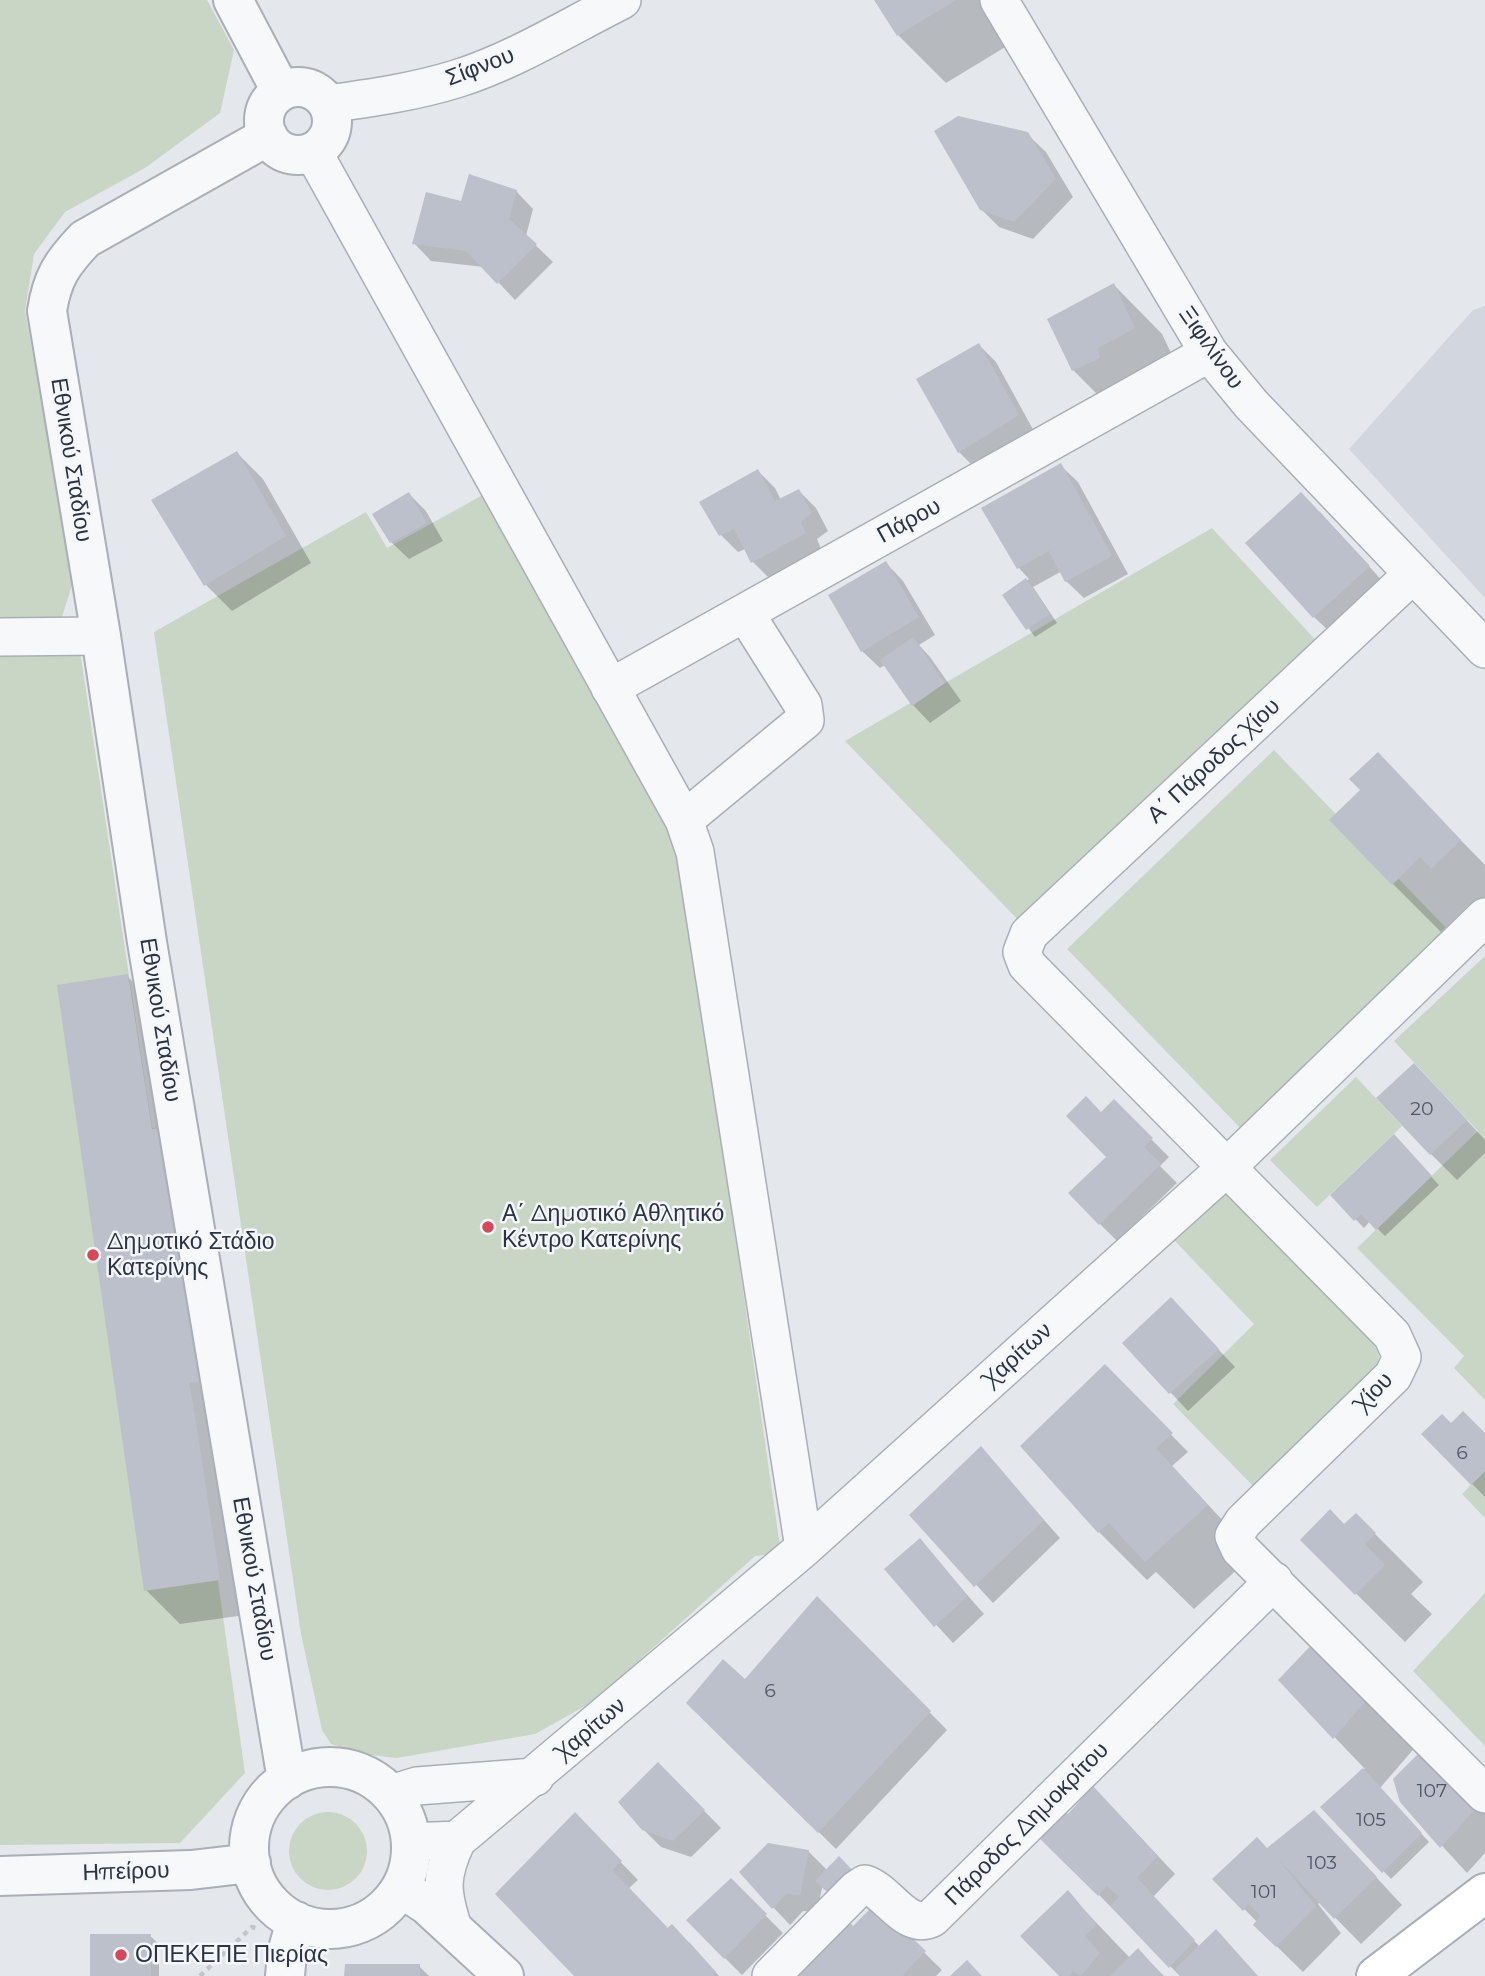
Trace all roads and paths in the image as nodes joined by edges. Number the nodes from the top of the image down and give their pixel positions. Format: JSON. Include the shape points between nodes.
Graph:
{"nodes":[{"id":1,"x":233,"y":0,"type":"edge"},
{"id":2,"x":622,"y":0,"type":"edge"},
{"id":3,"x":999,"y":0,"type":"edge"},
{"id":4,"x":281,"y":91,"type":"junction"},
{"id":5,"x":328,"y":104,"type":"junction"},
{"id":6,"x":268,"y":136,"type":"junction"},
{"id":7,"x":313,"y":152,"type":"junction"},
{"id":8,"x":1209,"y":353,"type":"junction"},
{"id":9,"x":1413,"y":574,"type":"junction"},
{"id":10,"x":745,"y":613,"type":"junction"},
{"id":11,"x":100,"y":636,"type":"junction"},
{"id":12,"x":0,"y":637,"type":"edge"},
{"id":13,"x":1485,"y":649,"type":"edge"},
{"id":14,"x":610,"y":688,"type":"junction"},
{"id":15,"x":684,"y":820,"type":"junction"},
{"id":16,"x":1485,"y":916,"type":"edge"},
{"id":17,"x":1021,"y":952,"type":"joint"},
{"id":18,"x":1226,"y":1168,"type":"junction"},
{"id":19,"x":804,"y":1548,"type":"junction"},
{"id":20,"x":1274,"y":1581,"type":"junction"},
{"id":21,"x":535,"y":1777,"type":"junction"},
{"id":22,"x":287,"y":1780,"type":"junction"},
{"id":23,"x":391,"y":1794,"type":"junction"},
{"id":24,"x":1485,"y":1794,"type":"edge"},
{"id":25,"x":457,"y":1840,"type":"junction"},
{"id":26,"x":411,"y":1842,"type":"junction"},
{"id":27,"x":251,"y":1863,"type":"junction"},
{"id":28,"x":0,"y":1876,"type":"edge"},
{"id":29,"x":401,"y":1888,"type":"junction"},
{"id":30,"x":1485,"y":1893,"type":"edge"},
{"id":31,"x":453,"y":1928,"type":"junction"},
{"id":32,"x":293,"y":1930,"type":"junction"},
{"id":33,"x":200,"y":1976,"type":"edge"},
{"id":34,"x":285,"y":1976,"type":"edge"},
{"id":35,"x":504,"y":1976,"type":"edge"},
{"id":36,"x":771,"y":1976,"type":"edge"},
{"id":37,"x":1376,"y":1976,"type":"edge"}],
"edges":[{"from":1,"to":4,"type":"street"},
{"from":2,"to":5,"type":"street","name":"Σίφνου","via":[[456,79],[390,96]]},
{"from":3,"to":8,"type":"street","name":"Ξιφιλίνου"},
{"from":4,"to":5,"type":"street","via":[[291,87],[312,90]]},
{"from":4,"to":6,"type":"street","via":[[267,107]]},
{"from":5,"to":7,"type":"street","via":[[329,136]]},
{"from":6,"to":7,"type":"street","via":[[290,154]]},
{"from":6,"to":11,"type":"street","name":"Εθνικού Σταδίου","via":[[85,239],[63,262],[50,289],[47,311]]},
{"from":7,"to":14,"type":"street"},
{"from":8,"to":9,"type":"street","name":"Ξιφιλίνου","via":[[1251,404]]},
{"from":8,"to":10,"type":"street","name":"Πάρου"},
{"from":9,"to":13,"type":"street","name":"Ξιφιλίνου"},
{"from":9,"to":17,"type":"street","name":"Α΄ Πάροδος Χίου","via":[[1029,934]]},
{"from":10,"to":14,"type":"street","name":"Πάρου"},
{"from":10,"to":15,"type":"street","via":[[803,705],[805,720]]},
{"from":11,"to":12,"type":"street"},
{"from":11,"to":22,"type":"street","name":"Εθνικού Σταδίου"},
{"from":14,"to":15,"type":"street"},
{"from":15,"to":19,"type":"street","via":[[697,866]]},
{"from":16,"to":18,"type":"street","name":"Χαρίτων"},
{"from":17,"to":18,"type":"street","name":"Χίου","via":[[1027,965]]},
{"from":18,"to":19,"type":"street","name":"Χαρίτων"},
{"from":18,"to":20,"type":"street","name":"Χίου","via":[[1392,1335],[1402,1357],[1393,1376],[1234,1535],[1240,1549]]},
{"from":19,"to":21,"type":"street","name":"Χαρίτων"},
{"from":20,"to":24,"type":"street","name":"Χίου"},
{"from":20,"to":36,"type":"street","name":"Πάροδος Δημοκρίτου","via":[[932,1918],[913,1921],[875,1887],[865,1884]]},
{"from":21,"to":23,"type":"street","name":"Χαρίτων","via":[[417,1786]]},
{"from":21,"to":25,"type":"street","name":"Χαρίτων"},
{"from":22,"to":23,"type":"street","via":[[313,1769],[341,1768],[369,1777]]},
{"from":22,"to":27,"type":"street","via":[[272,1792],[253,1825]]},
{"from":23,"to":26,"type":"street"},
{"from":25,"to":26,"type":"street"},
{"from":25,"to":31,"type":"street","via":[[444,1881]]},
{"from":26,"to":29,"type":"street","via":[[410,1866]]},
{"from":27,"to":28,"type":"street","name":"Ηπείρου","via":[[191,1870]]},
{"from":27,"to":32,"type":"street","via":[[267,1898]]},
{"from":29,"to":31,"type":"street"},
{"from":29,"to":32,"type":"street","via":[[387,1908],[366,1921],[343,1928]]},
{"from":30,"to":37,"type":"main road"},
{"from":31,"to":35,"type":"street"},
{"from":32,"to":33,"type":"path","via":[[252,1927]]},
{"from":32,"to":34,"type":"street"}]}
